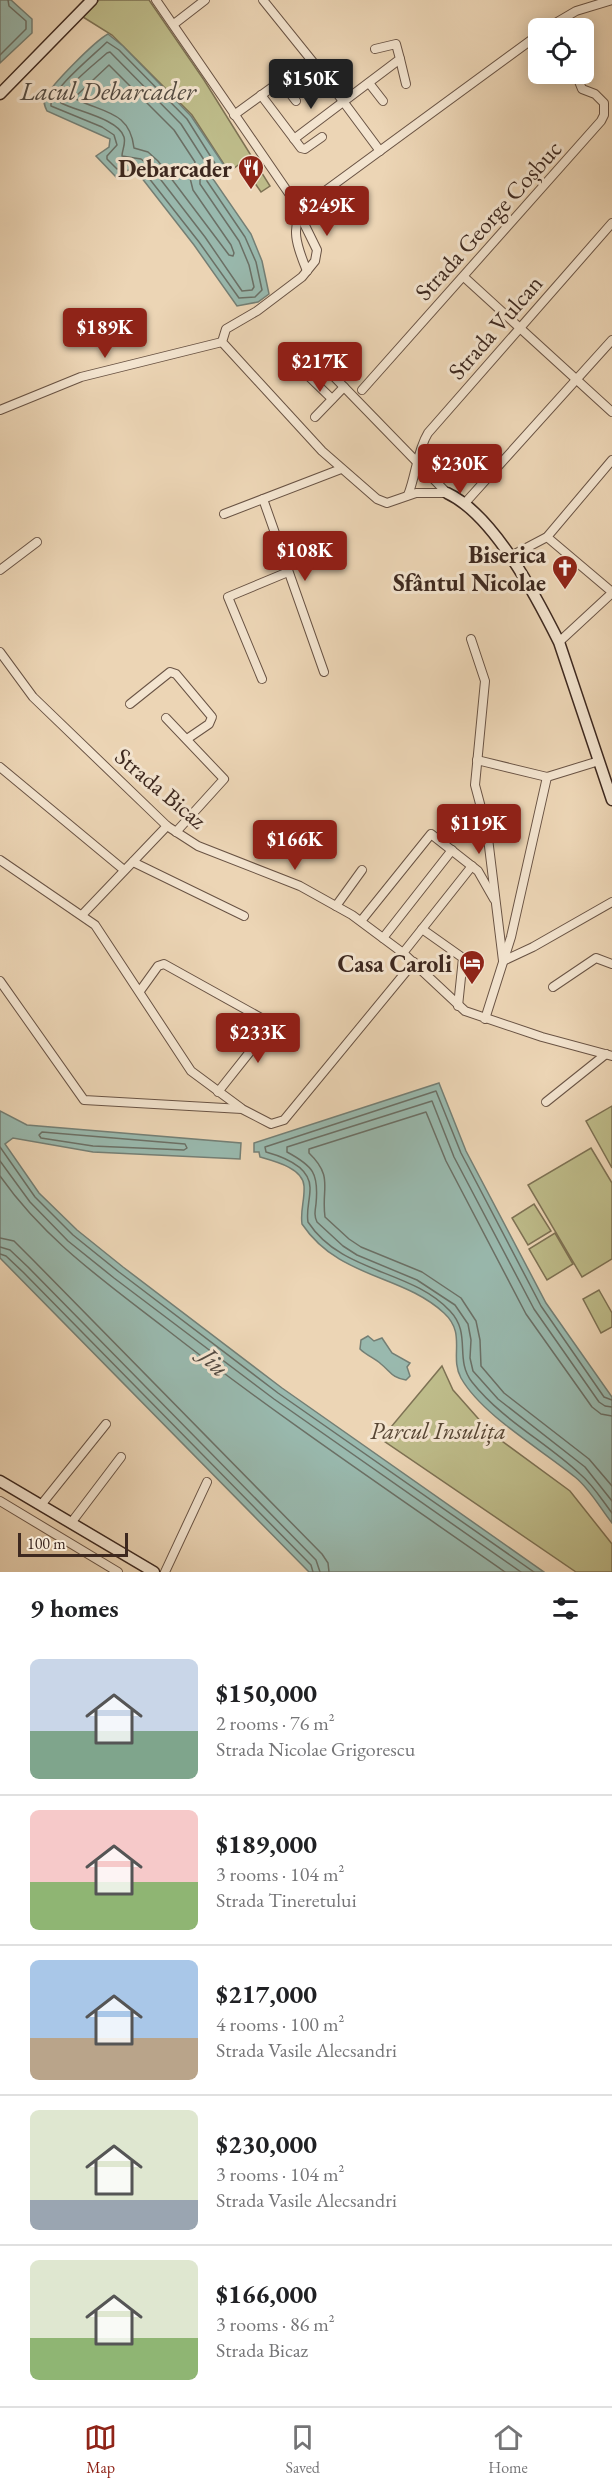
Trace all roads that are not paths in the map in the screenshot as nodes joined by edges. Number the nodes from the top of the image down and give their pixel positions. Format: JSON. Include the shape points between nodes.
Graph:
{"nodes":[{"id":1,"x":92,"y":0,"type":"edge"},
{"id":2,"x":156,"y":0,"type":"edge"},
{"id":3,"x":205,"y":0,"type":"edge"},
{"id":4,"x":263,"y":0,"type":"edge"},
{"id":5,"x":608,"y":1,"type":"edge"},
{"id":6,"x":567,"y":18,"type":"edge"},
{"id":7,"x":174,"y":24,"type":"junction"},
{"id":8,"x":528,"y":42,"type":"edge"},
{"id":9,"x":375,"y":49,"type":"dead end"},
{"id":10,"x":400,"y":59,"type":"junction"},
{"id":11,"x":369,"y":83,"type":"junction"},
{"id":12,"x":406,"y":84,"type":"dead end"},
{"id":13,"x":580,"y":84,"type":"edge"},
{"id":14,"x":0,"y":94,"type":"edge"},
{"id":15,"x":261,"y":95,"type":"junction"},
{"id":16,"x":296,"y":101,"type":"dead end"},
{"id":17,"x":344,"y":101,"type":"junction"},
{"id":18,"x":383,"y":101,"type":"dead end"},
{"id":19,"x":234,"y":115,"type":"junction"},
{"id":20,"x":322,"y":137,"type":"dead end"},
{"id":21,"x":294,"y":139,"type":"junction"},
{"id":22,"x":380,"y":151,"type":"junction"},
{"id":23,"x":300,"y":216,"type":"junction"},
{"id":24,"x":612,"y":223,"type":"edge"},
{"id":25,"x":307,"y":271,"type":"junction"},
{"id":26,"x":464,"y":277,"type":"junction"},
{"id":27,"x":520,"y":328,"type":"junction"},
{"id":28,"x":612,"y":339,"type":"edge"},
{"id":29,"x":222,"y":342,"type":"junction"},
{"id":30,"x":576,"y":380,"type":"junction"},
{"id":31,"x":344,"y":387,"type":"junction"},
{"id":32,"x":362,"y":390,"type":"dead end"},
{"id":33,"x":332,"y":399,"type":"junction"},
{"id":34,"x":0,"y":410,"type":"edge"},
{"id":35,"x":612,"y":412,"type":"edge"},
{"id":36,"x":315,"y":417,"type":"dead end"},
{"id":37,"x":612,"y":460,"type":"edge"},
{"id":38,"x":419,"y":462,"type":"junction"},
{"id":39,"x":341,"y":469,"type":"junction"},
{"id":40,"x":447,"y":493,"type":"junction"},
{"id":41,"x":408,"y":495,"type":"junction"},
{"id":42,"x":263,"y":499,"type":"junction"},
{"id":43,"x":465,"y":503,"type":"junction"},
{"id":44,"x":224,"y":514,"type":"dead end"},
{"id":45,"x":547,"y":537,"type":"junction"},
{"id":46,"x":37,"y":542,"type":"dead end"},
{"id":47,"x":511,"y":556,"type":"junction"},
{"id":48,"x":0,"y":570,"type":"edge"},
{"id":49,"x":288,"y":572,"type":"junction"},
{"id":50,"x":612,"y":592,"type":"edge"},
{"id":51,"x":471,"y":639,"type":"dead end"},
{"id":52,"x":560,"y":642,"type":"junction"},
{"id":53,"x":0,"y":652,"type":"edge"},
{"id":54,"x":324,"y":672,"type":"dead end"},
{"id":55,"x":262,"y":679,"type":"dead end"},
{"id":56,"x":130,"y":704,"type":"dead end"},
{"id":57,"x":166,"y":718,"type":"dead end"},
{"id":58,"x":187,"y":739,"type":"junction"},
{"id":59,"x":477,"y":760,"type":"junction"},
{"id":60,"x":599,"y":761,"type":"junction"},
{"id":61,"x":0,"y":767,"type":"edge"},
{"id":62,"x":548,"y":777,"type":"junction"},
{"id":63,"x":611,"y":791,"type":"edge"},
{"id":64,"x":167,"y":826,"type":"junction"},
{"id":65,"x":176,"y":832,"type":"junction"},
{"id":66,"x":452,"y":850,"type":"junction"},
{"id":67,"x":0,"y":860,"type":"edge"},
{"id":68,"x":133,"y":862,"type":"junction"},
{"id":69,"x":472,"y":866,"type":"junction"},
{"id":70,"x":124,"y":870,"type":"junction"},
{"id":71,"x":362,"y":870,"type":"dead end"},
{"id":72,"x":612,"y":902,"type":"edge"},
{"id":73,"x":336,"y":906,"type":"junction"},
{"id":74,"x":498,"y":906,"type":"junction"},
{"id":75,"x":82,"y":915,"type":"junction"},
{"id":76,"x":244,"y":915,"type":"dead end"},
{"id":77,"x":361,"y":921,"type":"junction"},
{"id":78,"x":422,"y":928,"type":"junction"},
{"id":79,"x":383,"y":938,"type":"junction"},
{"id":80,"x":403,"y":953,"type":"junction"},
{"id":81,"x":503,"y":961,"type":"junction"},
{"id":82,"x":414,"y":962,"type":"junction"},
{"id":83,"x":612,"y":964,"type":"edge"},
{"id":84,"x":0,"y":981,"type":"edge"},
{"id":85,"x":553,"y":987,"type":"dead end"},
{"id":86,"x":140,"y":991,"type":"junction"},
{"id":87,"x":458,"y":1006,"type":"junction"},
{"id":88,"x":485,"y":1019,"type":"junction"},
{"id":89,"x":609,"y":1055,"type":"edge"},
{"id":90,"x":218,"y":1092,"type":"junction"},
{"id":91,"x":546,"y":1102,"type":"dead end"},
{"id":92,"x":242,"y":1109,"type":"junction"},
{"id":93,"x":106,"y":1424,"type":"dead end"},
{"id":94,"x":121,"y":1457,"type":"dead end"},
{"id":95,"x":0,"y":1481,"type":"edge"},
{"id":96,"x":207,"y":1482,"type":"dead end"},
{"id":97,"x":0,"y":1501,"type":"edge"},
{"id":98,"x":41,"y":1505,"type":"junction"},
{"id":99,"x":71,"y":1523,"type":"junction"},
{"id":100,"x":118,"y":1572,"type":"edge"},
{"id":101,"x":154,"y":1572,"type":"edge"},
{"id":102,"x":165,"y":1572,"type":"edge"}],
"edges":[{"from":1,"to":14,"type":"street"},
{"from":2,"to":7,"type":"street"},
{"from":3,"to":7,"type":"street"},
{"from":4,"to":17,"type":"street"},
{"from":5,"to":6,"type":"street","via":[[576,11]]},
{"from":7,"to":19,"type":"street"},
{"from":8,"to":22,"type":"street"},
{"from":9,"to":10,"type":"street","via":[[396,44]]},
{"from":10,"to":11,"type":"street"},
{"from":10,"to":12,"type":"street"},
{"from":11,"to":17,"type":"street"},
{"from":11,"to":18,"type":"street"},
{"from":13,"to":26,"type":"street","name":"Strada George Coșbuc","via":[[582,89],[601,98],[604,115]]},
{"from":15,"to":16,"type":"street","via":[[281,83]]},
{"from":15,"to":19,"type":"street"},
{"from":15,"to":21,"type":"street"},
{"from":17,"to":21,"type":"street"},
{"from":17,"to":22,"type":"street"},
{"from":19,"to":23,"type":"street","via":[[290,195]]},
{"from":20,"to":21,"type":"street","via":[[303,149]]},
{"from":22,"to":23,"type":"street","via":[[306,205]]},
{"from":23,"to":25,"type":"street","via":[[295,236]]},
{"from":23,"to":25,"type":"street","via":[[318,250]]},
{"from":24,"to":27,"type":"street","name":"Strada Vulcan"},
{"from":25,"to":29,"type":"street","via":[[288,290],[226,329]]},
{"from":26,"to":27,"type":"street"},
{"from":26,"to":32,"type":"street","name":"Strada George Coșbuc"},
{"from":27,"to":30,"type":"street"},
{"from":27,"to":38,"type":"street","name":"Strada Vulcan","via":[[428,434]]},
{"from":28,"to":30,"type":"street"},
{"from":29,"to":34,"type":"street","via":[[81,377]]},
{"from":29,"to":39,"type":"street"},
{"from":30,"to":35,"type":"street"},
{"from":30,"to":43,"type":"street"},
{"from":31,"to":33,"type":"street"},
{"from":31,"to":33,"type":"street","via":[[308,350],[300,351],[295,359],[297,365]]},
{"from":31,"to":38,"type":"street"},
{"from":33,"to":36,"type":"street"},
{"from":37,"to":45,"type":"street"},
{"from":38,"to":40,"type":"street"},
{"from":38,"to":41,"type":"street","name":"Strada Vulcan"},
{"from":39,"to":41,"type":"street","via":[[383,502]]},
{"from":39,"to":42,"type":"street"},
{"from":40,"to":41,"type":"street"},
{"from":40,"to":43,"type":"street"},
{"from":42,"to":44,"type":"street"},
{"from":42,"to":49,"type":"street"},
{"from":43,"to":47,"type":"street"},
{"from":45,"to":47,"type":"street"},
{"from":45,"to":50,"type":"street"},
{"from":46,"to":48,"type":"street"},
{"from":47,"to":52,"type":"street"},
{"from":49,"to":54,"type":"street"},
{"from":49,"to":55,"type":"street","via":[[228,597]]},
{"from":50,"to":52,"type":"street"},
{"from":51,"to":59,"type":"street","via":[[485,681]]},
{"from":52,"to":60,"type":"street"},
{"from":53,"to":64,"type":"street","name":"Strada Bicaz","via":[[33,697]]},
{"from":56,"to":58,"type":"street","via":[[170,672],[176,674],[213,717]]},
{"from":57,"to":58,"type":"street"},
{"from":58,"to":65,"type":"street","via":[[224,779]]},
{"from":59,"to":62,"type":"street"},
{"from":59,"to":74,"type":"street","via":[[475,785],[487,830]]},
{"from":60,"to":62,"type":"street"},
{"from":60,"to":63,"type":"street"},
{"from":61,"to":70,"type":"street"},
{"from":62,"to":81,"type":"street"},
{"from":64,"to":65,"type":"street","name":"Strada Bicaz"},
{"from":64,"to":68,"type":"street"},
{"from":65,"to":73,"type":"street","name":"Strada Bicaz","via":[[198,846],[300,886]]},
{"from":66,"to":69,"type":"street"},
{"from":66,"to":77,"type":"street","via":[[430,834]]},
{"from":66,"to":79,"type":"street"},
{"from":67,"to":75,"type":"street"},
{"from":68,"to":70,"type":"street"},
{"from":68,"to":76,"type":"street"},
{"from":69,"to":74,"type":"street","via":[[487,883]]},
{"from":69,"to":78,"type":"street"},
{"from":70,"to":75,"type":"street"},
{"from":71,"to":73,"type":"street"},
{"from":72,"to":81,"type":"street"},
{"from":73,"to":77,"type":"street","name":"Strada Bicaz"},
{"from":74,"to":81,"type":"street"},
{"from":75,"to":86,"type":"street","via":[[95,925]]},
{"from":77,"to":79,"type":"street","name":"Strada Bicaz"},
{"from":78,"to":80,"type":"street"},
{"from":78,"to":87,"type":"street","via":[[463,958]]},
{"from":79,"to":80,"type":"street","name":"Strada Bicaz"},
{"from":80,"to":82,"type":"street","name":"Strada Bicaz"},
{"from":81,"to":88,"type":"street"},
{"from":82,"to":87,"type":"street","name":"Strada Bicaz"},
{"from":82,"to":92,"type":"street","via":[[284,1120],[271,1124]]},
{"from":83,"to":85,"type":"street","via":[[596,958]]},
{"from":84,"to":92,"type":"street","via":[[84,1100]]},
{"from":86,"to":90,"type":"street","via":[[191,1071]]},
{"from":86,"to":90,"type":"street","via":[[158,966],[164,964],[272,1024]]},
{"from":87,"to":88,"type":"street","name":"Strada Bicaz"},
{"from":88,"to":89,"type":"street","name":"Strada Bicaz"},
{"from":89,"to":91,"type":"street"},
{"from":90,"to":92,"type":"street"},
{"from":93,"to":98,"type":"street"},
{"from":94,"to":99,"type":"street"},
{"from":95,"to":98,"type":"street"},
{"from":96,"to":102,"type":"street"},
{"from":97,"to":100,"type":"street"},
{"from":98,"to":99,"type":"street"},
{"from":99,"to":101,"type":"street"}]}
